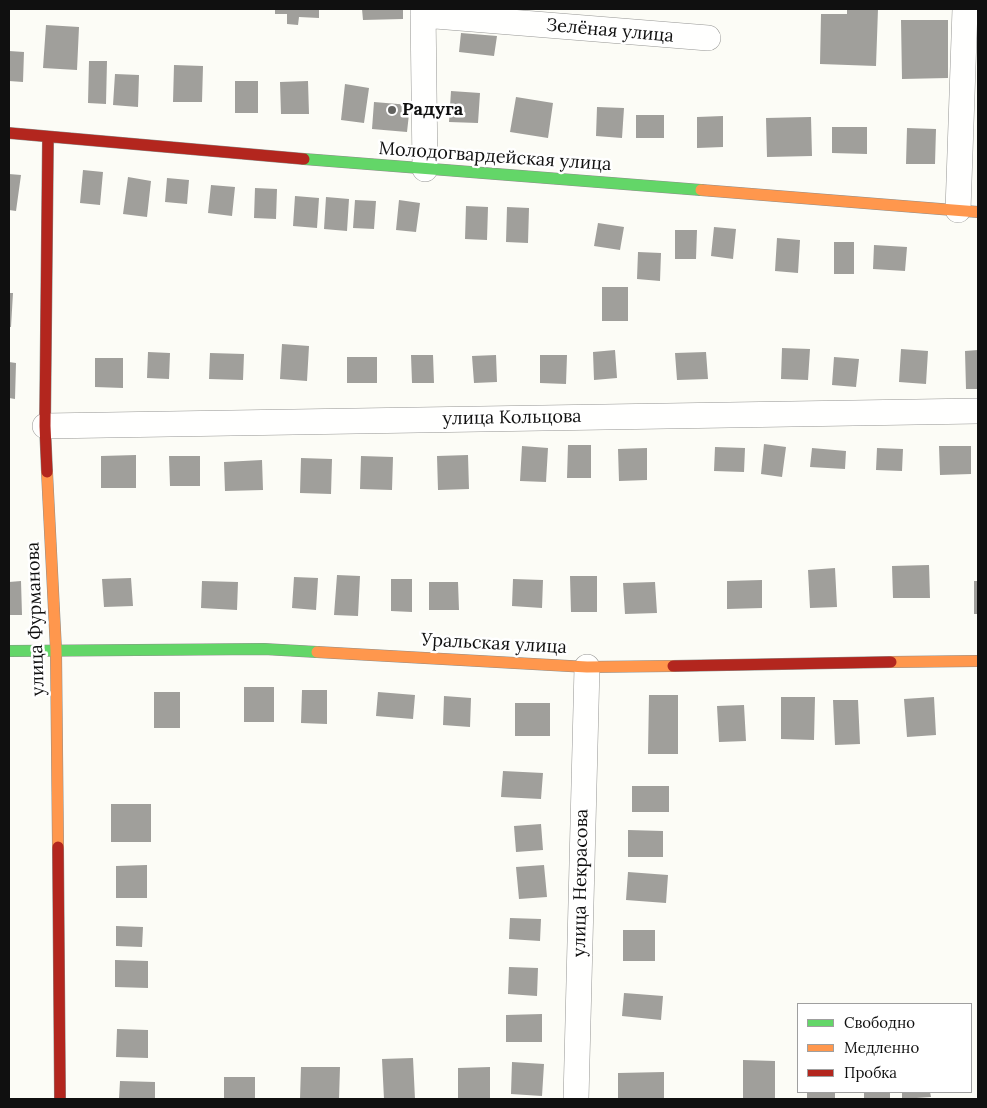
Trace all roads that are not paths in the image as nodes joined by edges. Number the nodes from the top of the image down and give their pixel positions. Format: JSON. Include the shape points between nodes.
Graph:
{"nodes":[{"id":1,"x":964,"y":9,"type":"edge"},
{"id":2,"x":423,"y":12,"type":"edge"},
{"id":3,"x":708,"y":38,"type":"dead end"},
{"id":4,"x":9,"y":133,"type":"edge"},
{"id":5,"x":48,"y":137,"type":"junction"},
{"id":6,"x":425,"y":169,"type":"junction"},
{"id":7,"x":968,"y":211,"type":"edge"},
{"id":8,"x":978,"y":411,"type":"edge"},
{"id":9,"x":45,"y":426,"type":"junction"},
{"id":10,"x":56,"y":650,"type":"junction"},
{"id":11,"x":9,"y":651,"type":"edge"},
{"id":12,"x":978,"y":661,"type":"edge"},
{"id":13,"x":587,"y":667,"type":"junction"},
{"id":14,"x":60,"y":1099,"type":"edge"},
{"id":15,"x":576,"y":1099,"type":"edge"}],
"edges":[{"from":1,"to":7,"type":"street"},
{"from":2,"to":3,"type":"street","name":"Зелёная улица"},
{"from":2,"to":6,"type":"street"},
{"from":4,"to":5,"type":"street","name":"Молодогвардейская улица"},
{"from":5,"to":6,"type":"street","name":"Молодогвардейская улица"},
{"from":5,"to":9,"type":"street","name":"улица Фурманова"},
{"from":6,"to":7,"type":"street","name":"Молодогвардейская улица"},
{"from":8,"to":9,"type":"street","name":"улица Кольцова"},
{"from":9,"to":10,"type":"street","name":"улица Фурманова"},
{"from":10,"to":11,"type":"street","name":"Уральская улица"},
{"from":10,"to":13,"type":"street","name":"Уральская улица","via":[[264,649]]},
{"from":10,"to":14,"type":"street","name":"улица Фурманова"},
{"from":12,"to":13,"type":"street","name":"Уральская улица"},
{"from":13,"to":15,"type":"street","name":"улица Некрасова"}]}
